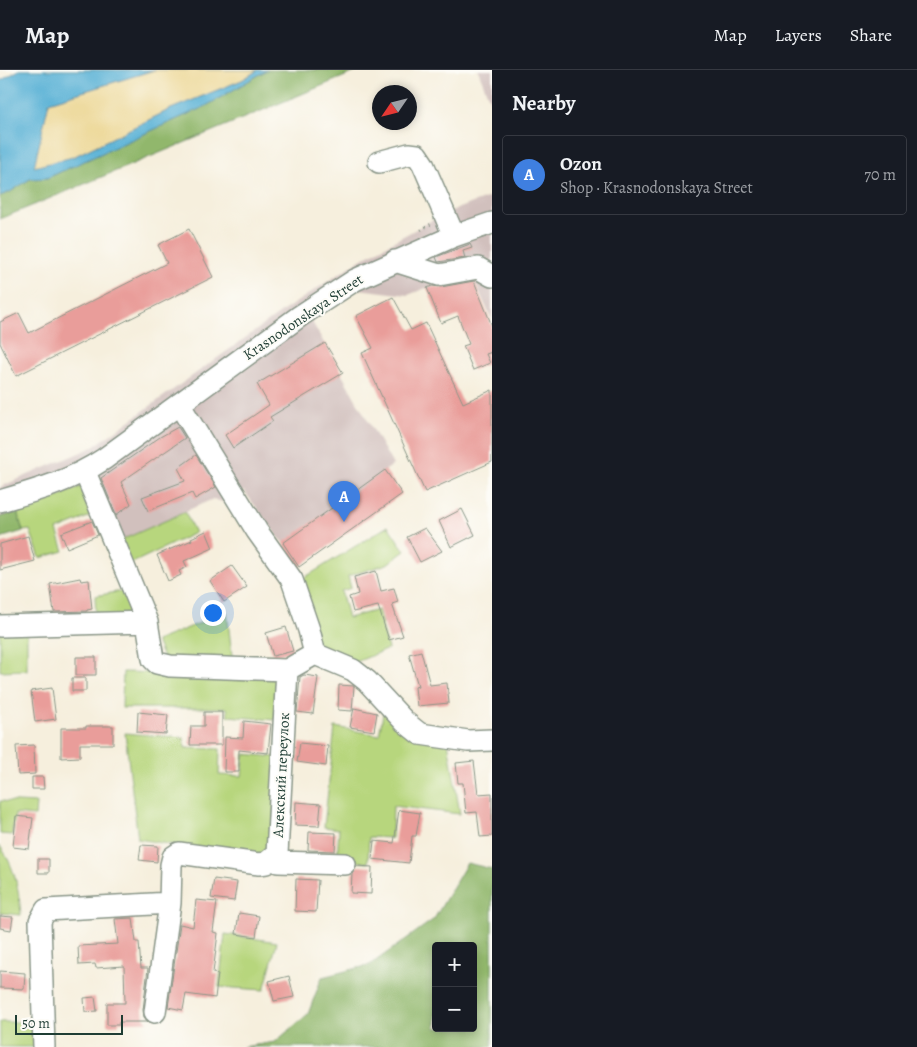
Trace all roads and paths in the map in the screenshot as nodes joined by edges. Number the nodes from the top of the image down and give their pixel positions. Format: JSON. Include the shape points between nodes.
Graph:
{"nodes":[{"id":1,"x":378,"y":162,"type":"dead end"},
{"id":2,"x":492,"y":223,"type":"edge"},
{"id":3,"x":454,"y":236,"type":"junction"},
{"id":4,"x":395,"y":261,"type":"junction"},
{"id":5,"x":492,"y":276,"type":"edge"},
{"id":6,"x":179,"y":404,"type":"junction"},
{"id":7,"x":84,"y":472,"type":"junction"},
{"id":8,"x":0,"y":501,"type":"edge"},
{"id":9,"x":147,"y":622,"type":"junction"},
{"id":10,"x":0,"y":626,"type":"edge"},
{"id":11,"x":315,"y":654,"type":"junction"},
{"id":12,"x":287,"y":670,"type":"junction"},
{"id":13,"x":492,"y":740,"type":"edge"},
{"id":14,"x":278,"y":862,"type":"dead end"},
{"id":15,"x":345,"y":864,"type":"dead end"},
{"id":16,"x":170,"y":904,"type":"junction"},
{"id":17,"x":155,"y":1012,"type":"dead end"},
{"id":18,"x":44,"y":1047,"type":"edge"}],
"edges":[{"from":1,"to":3,"type":"street","via":[[417,155]]},
{"from":2,"to":3,"type":"street","name":"Krasnodonskaya Street"},
{"from":3,"to":4,"type":"street","name":"Krasnodonskaya Street"},
{"from":4,"to":5,"type":"street","via":[[439,275],[478,268]]},
{"from":4,"to":6,"type":"street","name":"Krasnodonskaya Street","via":[[330,296]]},
{"from":6,"to":7,"type":"street","name":"Krasnodonskaya Street"},
{"from":6,"to":11,"type":"street","via":[[257,531],[292,580]]},
{"from":7,"to":8,"type":"street","name":"Krasnodonskaya Street","via":[[60,483]]},
{"from":7,"to":9,"type":"street"},
{"from":9,"to":10,"type":"street"},
{"from":9,"to":12,"type":"street","via":[[153,659],[158,663],[192,668]]},
{"from":11,"to":12,"type":"street"},
{"from":11,"to":13,"type":"street","via":[[352,670],[367,681],[420,734],[468,741]]},
{"from":12,"to":16,"type":"street","name":"Алекский переулок","via":[[277,854],[266,863],[259,864],[179,852],[170,865]]},
{"from":14,"to":15,"type":"street"},
{"from":16,"to":17,"type":"street","name":"Алекский переулок"},
{"from":16,"to":18,"type":"street","via":[[46,910],[42,914]]}]}
